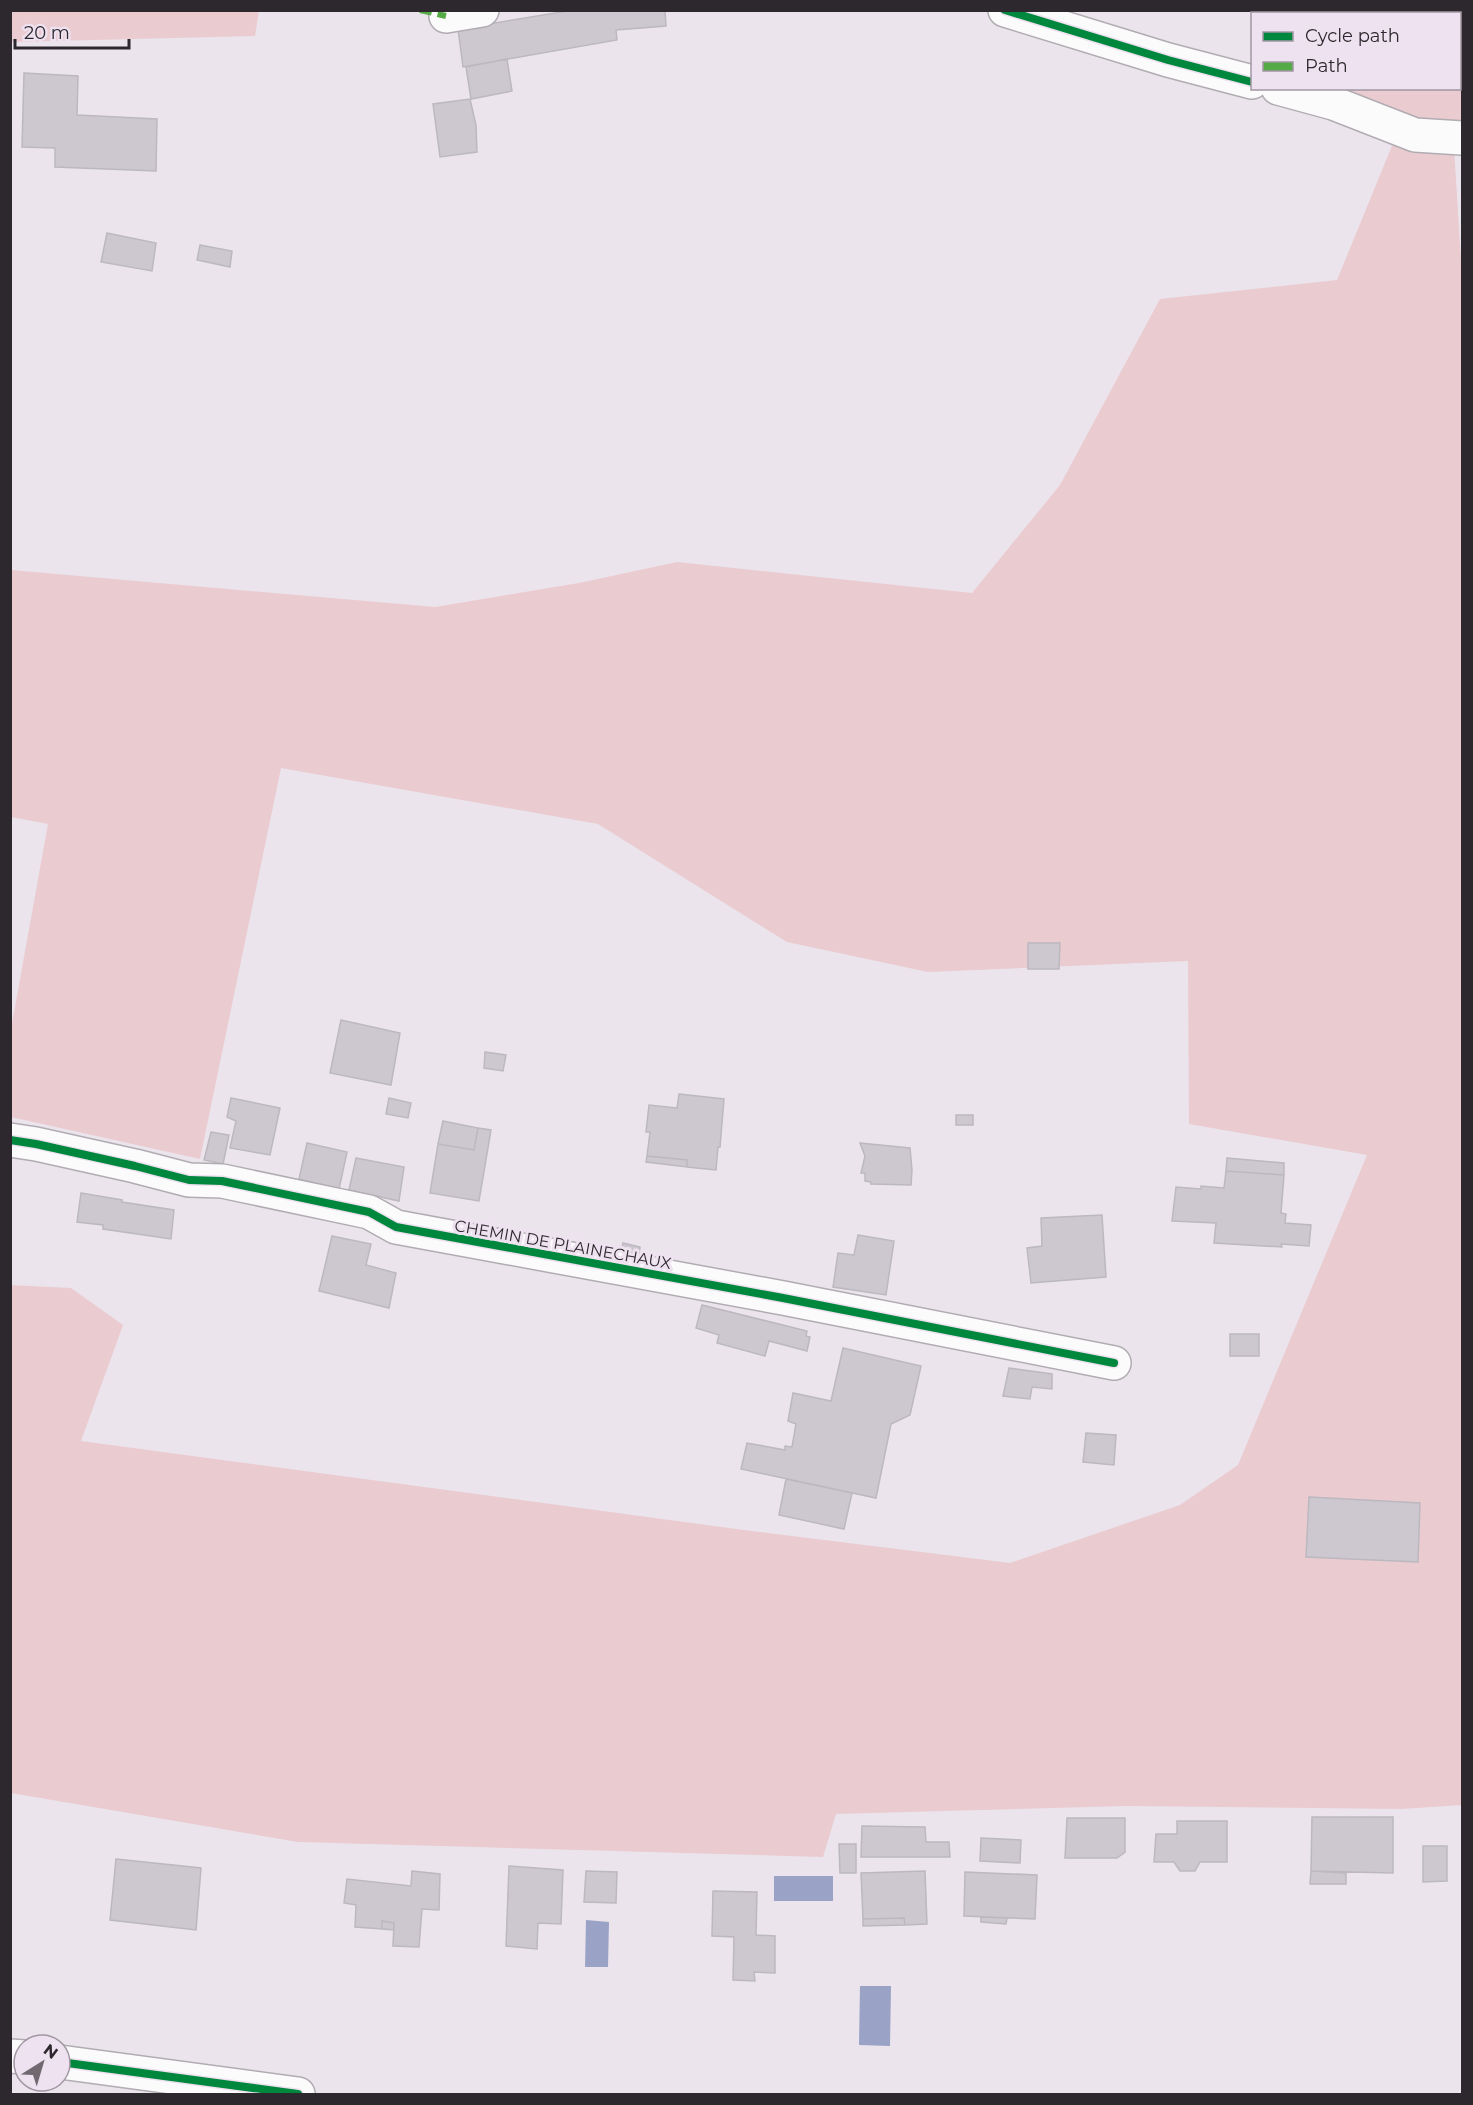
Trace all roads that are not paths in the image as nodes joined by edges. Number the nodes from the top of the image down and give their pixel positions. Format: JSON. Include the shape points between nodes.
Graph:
{"nodes":[{"id":1,"x":482,"y":10,"type":"edge"},
{"id":2,"x":1005,"y":10,"type":"edge"},
{"id":3,"x":446,"y":16,"type":"dead end"},
{"id":4,"x":1251,"y":82,"type":"edge"},
{"id":5,"x":1285,"y":90,"type":"edge"},
{"id":6,"x":1462,"y":138,"type":"edge"},
{"id":7,"x":10,"y":1140,"type":"edge"},
{"id":8,"x":1114,"y":1363,"type":"dead end"},
{"id":9,"x":80,"y":2074,"type":"edge"},
{"id":10,"x":298,"y":2094,"type":"edge"}],
"edges":[{"from":1,"to":3,"type":"street"},
{"from":2,"to":4,"type":"street"},
{"from":5,"to":6,"type":"street","via":[[1333,103],[1416,135]]},
{"from":7,"to":8,"type":"street","name":"CHEMIN DE PLAINECHAUX","via":[[189,1180],[222,1181],[369,1212],[396,1227]]},
{"from":9,"to":10,"type":"street"}]}
